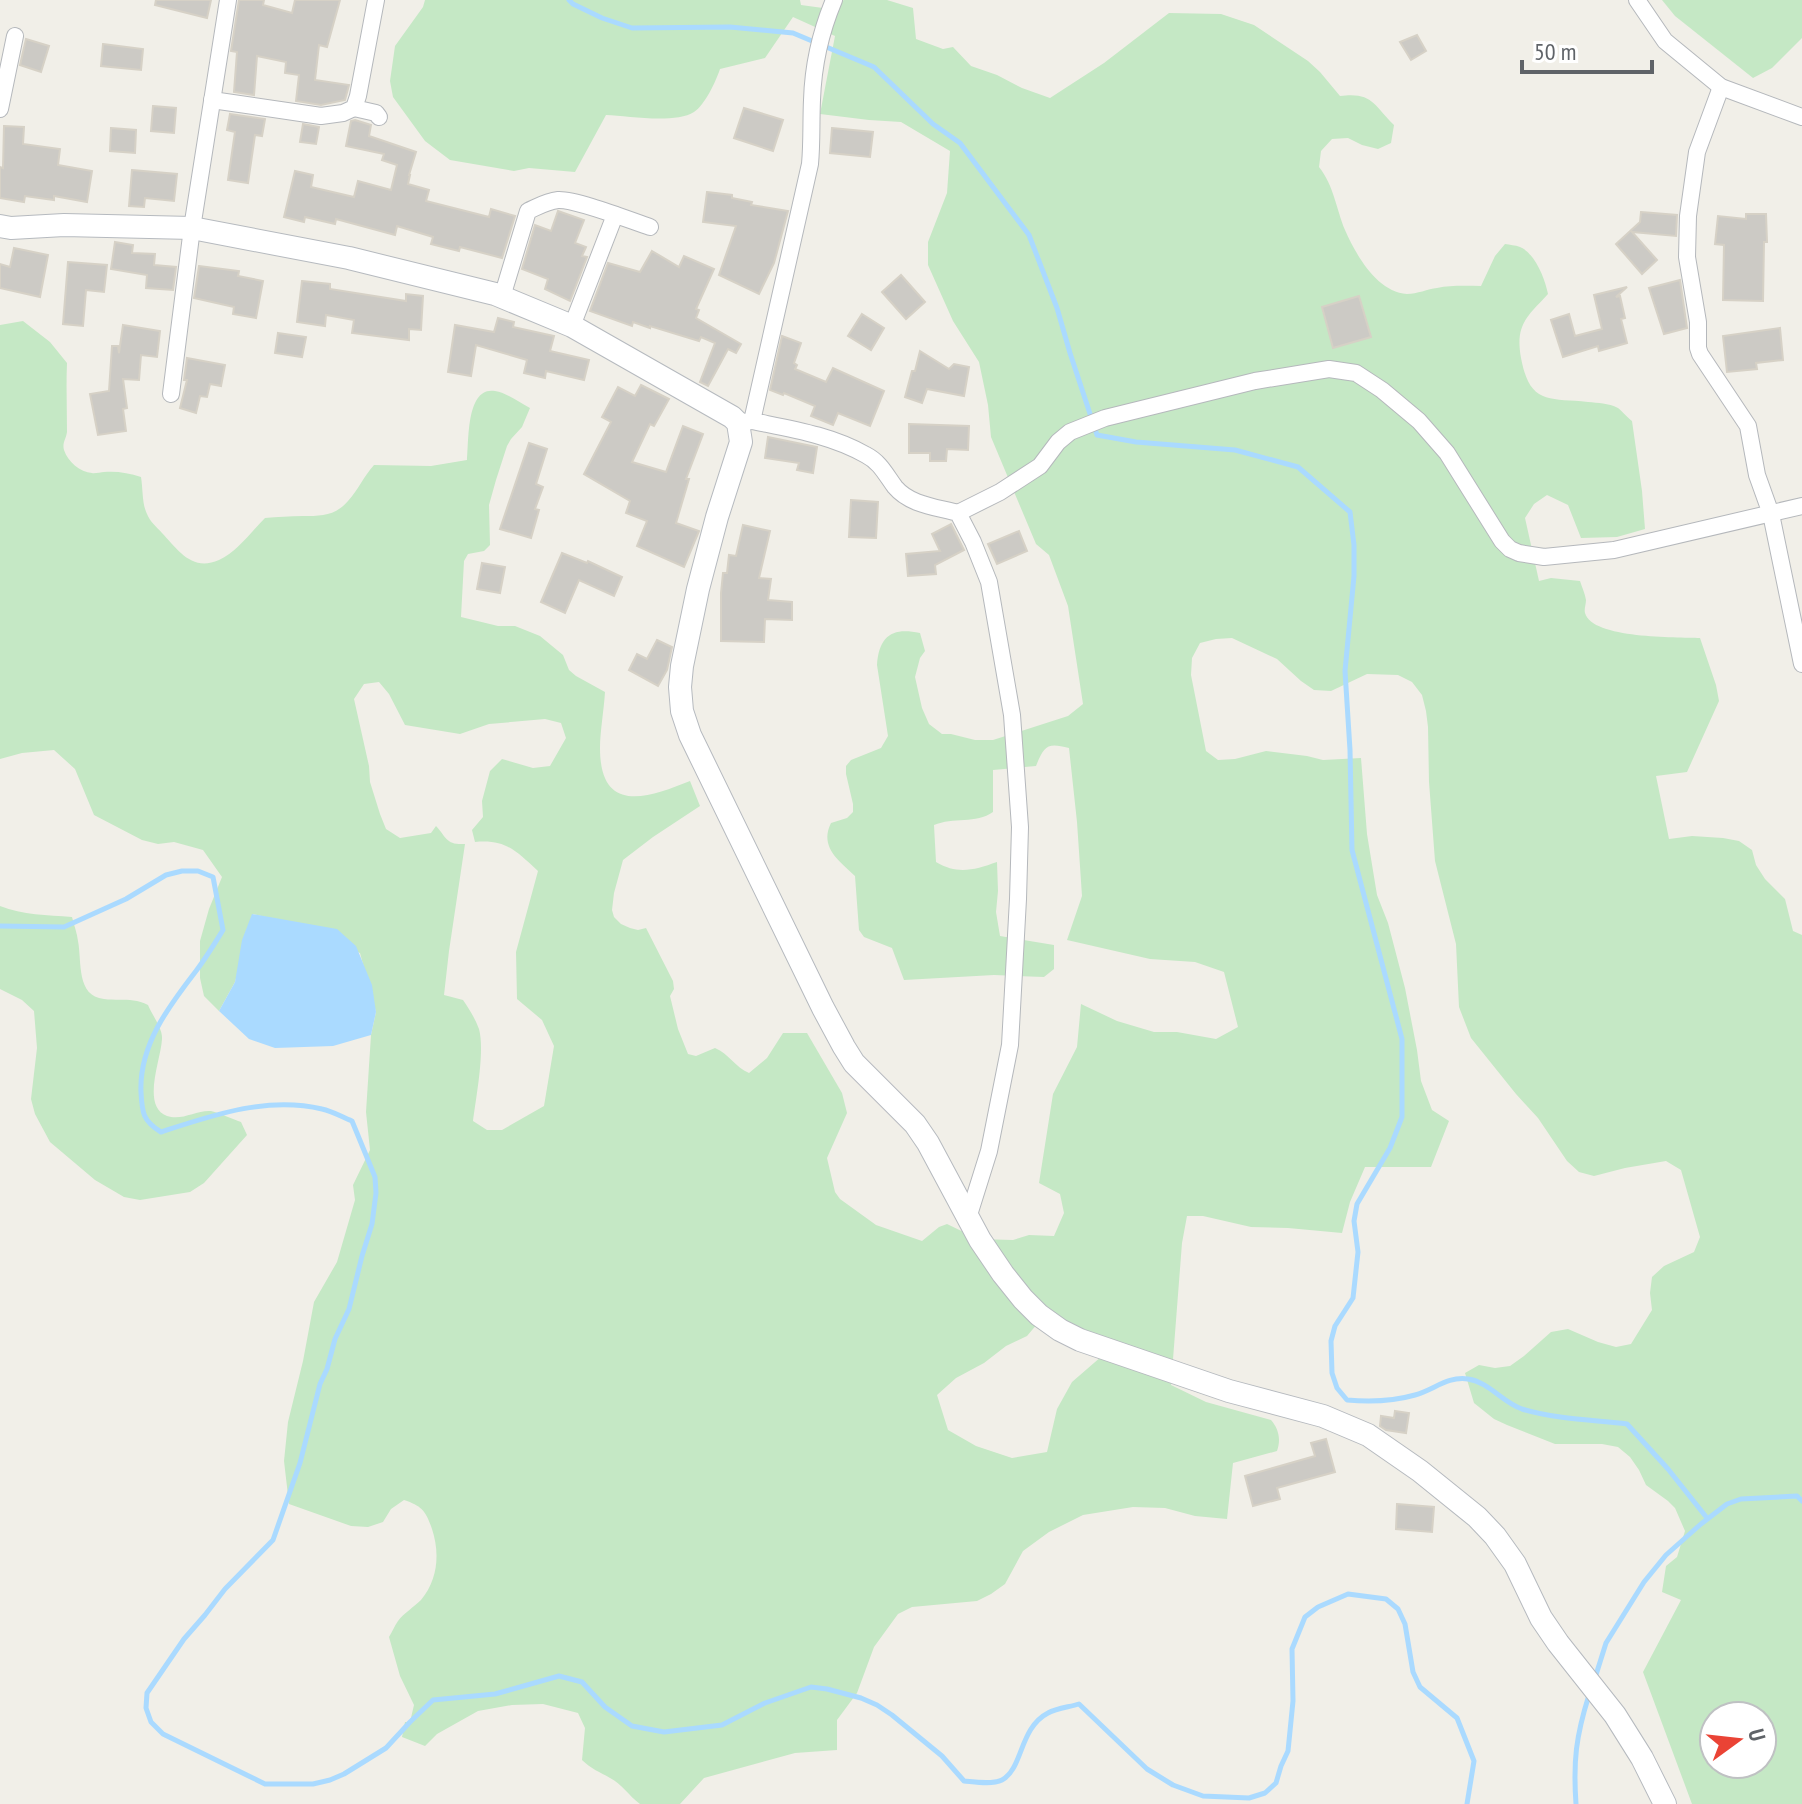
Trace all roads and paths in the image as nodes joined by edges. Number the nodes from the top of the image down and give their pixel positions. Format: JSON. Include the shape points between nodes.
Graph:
{"nodes":[{"id":1,"x":228,"y":0,"type":"edge"},
{"id":2,"x":376,"y":0,"type":"edge"},
{"id":3,"x":834,"y":0,"type":"edge"},
{"id":4,"x":1637,"y":0,"type":"edge"},
{"id":5,"x":15,"y":36,"type":"dead end"},
{"id":6,"x":1721,"y":87,"type":"junction"},
{"id":7,"x":212,"y":100,"type":"junction"},
{"id":8,"x":354,"y":108,"type":"junction"},
{"id":9,"x":0,"y":109,"type":"edge"},
{"id":10,"x":379,"y":117,"type":"dead end"},
{"id":11,"x":1802,"y":117,"type":"edge"},
{"id":12,"x":615,"y":215,"type":"junction"},
{"id":13,"x":0,"y":226,"type":"edge"},
{"id":14,"x":650,"y":227,"type":"dead end"},
{"id":15,"x":192,"y":228,"type":"junction"},
{"id":16,"x":502,"y":297,"type":"junction"},
{"id":17,"x":572,"y":326,"type":"junction"},
{"id":18,"x":171,"y":394,"type":"dead end"},
{"id":19,"x":745,"y":422,"type":"junction"},
{"id":20,"x":1802,"y":506,"type":"edge"},
{"id":21,"x":958,"y":513,"type":"junction"},
{"id":22,"x":1771,"y":514,"type":"junction"},
{"id":23,"x":1802,"y":664,"type":"edge"},
{"id":24,"x":968,"y":1218,"type":"junction"},
{"id":25,"x":1665,"y":1804,"type":"edge"}],
"edges":[{"from":1,"to":7,"type":"street"},
{"from":2,"to":8,"type":"street"},
{"from":3,"to":19,"type":"street","via":[[814,68],[810,164]]},
{"from":4,"to":6,"type":"street","via":[[1665,41]]},
{"from":5,"to":9,"type":"street"},
{"from":6,"to":11,"type":"street"},
{"from":6,"to":22,"type":"street","via":[[1697,152],[1687,257],[1698,348],[1748,426]]},
{"from":7,"to":8,"type":"street","via":[[321,116]]},
{"from":7,"to":15,"type":"street"},
{"from":8,"to":10,"type":"street"},
{"from":12,"to":14,"type":"street"},
{"from":12,"to":16,"type":"street","via":[[559,200],[528,211]]},
{"from":12,"to":17,"type":"street"},
{"from":13,"to":15,"type":"main road"},
{"from":15,"to":16,"type":"main road","via":[[349,258]]},
{"from":15,"to":18,"type":"street"},
{"from":16,"to":17,"type":"main road"},
{"from":17,"to":19,"type":"main road"},
{"from":19,"to":21,"type":"street","via":[[821,436],[867,455],[914,501]]},
{"from":19,"to":24,"type":"main road","via":[[698,589],[682,666],[682,711],[844,1047],[915,1124]]},
{"from":20,"to":22,"type":"street"},
{"from":21,"to":22,"type":"street","via":[[1040,466],[1070,432],[1105,418],[1255,381],[1329,369],[1356,373],[1419,421],[1447,453],[1502,541],[1519,553],[1544,557],[1614,550]]},
{"from":21,"to":24,"type":"street","via":[[989,582],[1012,715],[1020,827],[1010,1045],[989,1151]]},
{"from":22,"to":23,"type":"street"},
{"from":24,"to":25,"type":"main road","via":[[1003,1274],[1060,1330],[1368,1435],[1477,1517],[1515,1564],[1541,1618],[1615,1715]]}]}
